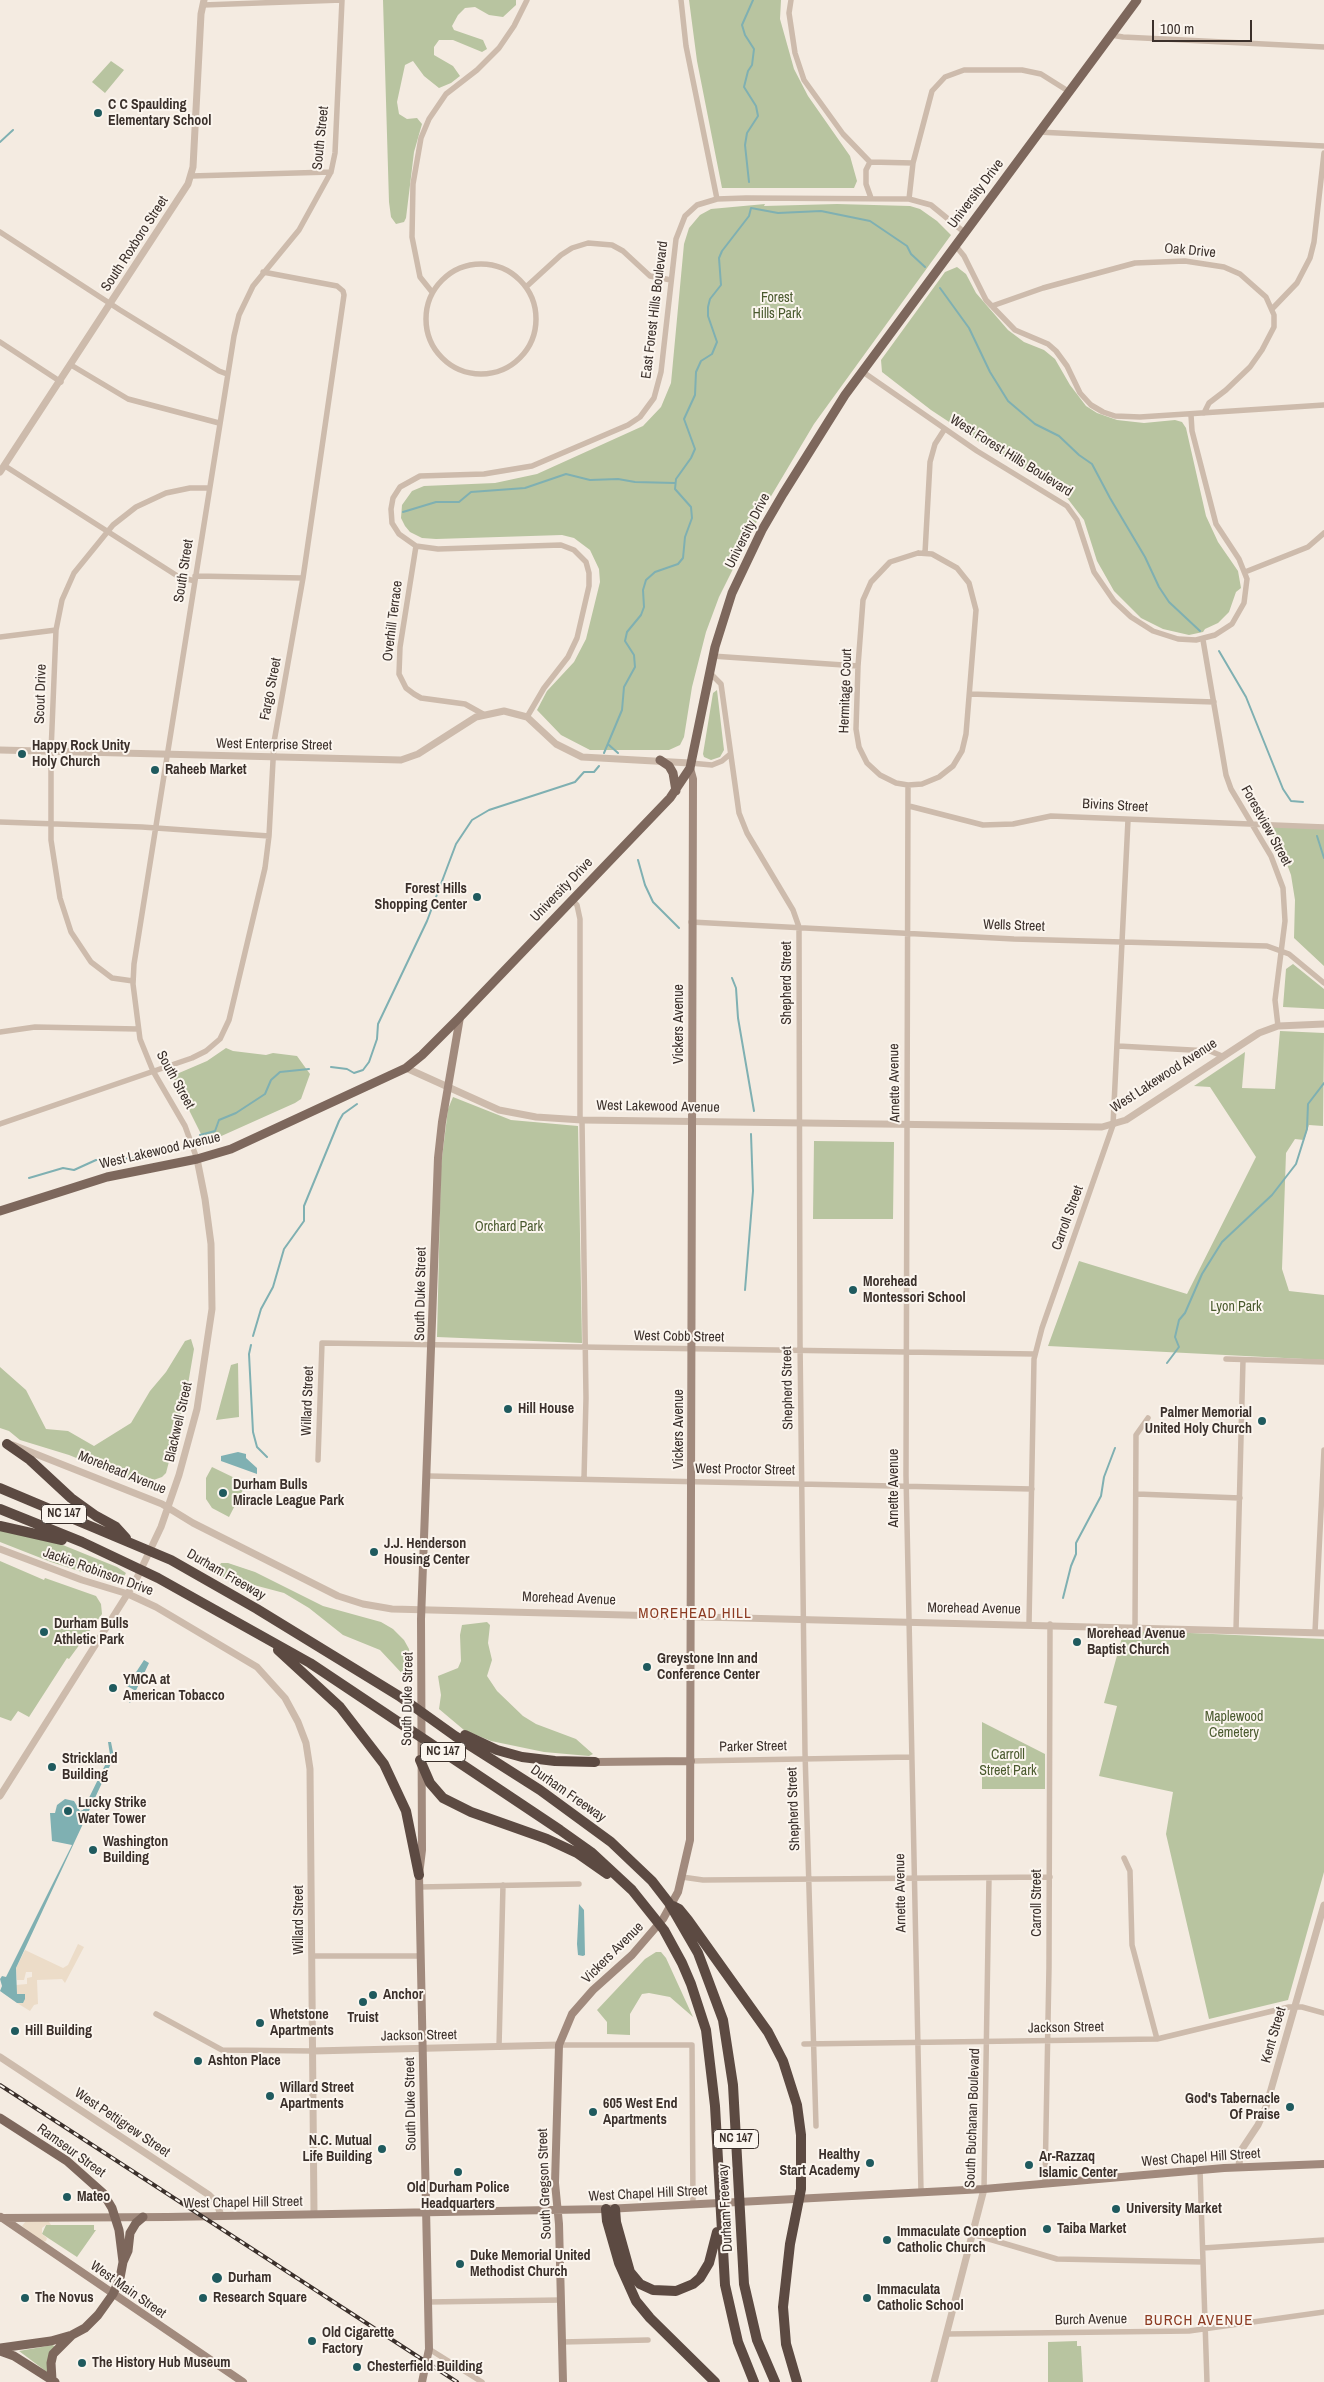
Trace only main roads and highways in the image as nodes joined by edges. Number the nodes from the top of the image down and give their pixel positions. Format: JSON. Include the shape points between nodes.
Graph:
{"nodes":[{"id":1,"x":1137,"y":0,"type":"edge"},
{"id":2,"x":660,"y":760,"type":"road end"},
{"id":3,"x":690,"y":766,"type":"junction"},
{"id":4,"x":676,"y":791,"type":"junction"},
{"id":5,"x":460,"y":1017,"type":"junction"},
{"id":6,"x":406,"y":1068,"type":"joint"},
{"id":7,"x":0,"y":1211,"type":"edge"},
{"id":8,"x":4,"y":1443,"type":"edge"},
{"id":9,"x":0,"y":1488,"type":"edge"},
{"id":10,"x":0,"y":1509,"type":"edge"},
{"id":11,"x":0,"y":1526,"type":"edge"},
{"id":12,"x":128,"y":1541,"type":"junction"},
{"id":13,"x":82,"y":1542,"type":"junction"},
{"id":14,"x":245,"y":1625,"type":"junction"},
{"id":15,"x":399,"y":1696,"type":"junction"},
{"id":16,"x":420,"y":1760,"type":"junction"},
{"id":17,"x":691,"y":1761,"type":"junction"},
{"id":18,"x":595,"y":1762,"type":"joint"},
{"id":19,"x":419,"y":1875,"type":"junction"},
{"id":20,"x":632,"y":1890,"type":"junction"},
{"id":21,"x":669,"y":1903,"type":"junction"},
{"id":22,"x":559,"y":2045,"type":"joint"},
{"id":23,"x":0,"y":2118,"type":"edge"},
{"id":24,"x":1324,"y":2164,"type":"edge"},
{"id":25,"x":799,"y":2199,"type":"junction"},
{"id":26,"x":610,"y":2209,"type":"junction"},
{"id":27,"x":557,"y":2210,"type":"junction"},
{"id":28,"x":426,"y":2213,"type":"junction"},
{"id":29,"x":114,"y":2217,"type":"junction"},
{"id":30,"x":1,"y":2218,"type":"edge"},
{"id":31,"x":143,"y":2218,"type":"junction"},
{"id":32,"x":720,"y":2221,"type":"junction"},
{"id":33,"x":123,"y":2262,"type":"junction"},
{"id":34,"x":113,"y":2294,"type":"junction"},
{"id":35,"x":72,"y":2335,"type":"junction"},
{"id":36,"x":0,"y":2349,"type":"edge"},
{"id":37,"x":54,"y":2381,"type":"edge"},
{"id":38,"x":425,"y":2381,"type":"edge"},
{"id":39,"x":244,"y":2382,"type":"edge"},
{"id":40,"x":563,"y":2382,"type":"edge"},
{"id":41,"x":715,"y":2382,"type":"edge"},
{"id":42,"x":754,"y":2382,"type":"edge"},
{"id":43,"x":775,"y":2382,"type":"edge"},
{"id":44,"x":798,"y":2382,"type":"edge"}],
"edges":[{"from":1,"to":3,"type":"main road","name":"University Drive","via":[[955,244],[812,444],[762,530],[732,593],[712,656]]},
{"from":2,"to":4,"type":"main road","via":[[673,773]]},
{"from":3,"to":4,"type":"main road","name":"University Drive"},
{"from":3,"to":17,"type":"main road","name":"Vickers Avenue","via":[[693,780]]},
{"from":4,"to":5,"type":"main road","name":"University Drive"},
{"from":5,"to":6,"type":"main road","name":"University Drive"},
{"from":5,"to":16,"type":"main road","name":"South Duke Street","via":[[438,1158]]},
{"from":6,"to":7,"type":"main road","name":"West Lakewood Avenue","via":[[241,1144],[197,1159],[107,1177]]},
{"from":8,"to":12,"type":"highway","via":[[30,1460],[71,1498],[116,1527]]},
{"from":9,"to":12,"type":"highway","name":"Durham Freeway","number":"NC 147"},
{"from":10,"to":13,"type":"highway","name":"Durham Freeway","number":"NC 147"},
{"from":11,"to":13,"type":"highway"},
{"from":12,"to":15,"type":"highway","name":"Durham Freeway","number":"NC 147","via":[[212,1583]]},
{"from":13,"to":14,"type":"highway","name":"Durham Freeway","number":"NC 147"},
{"from":14,"to":19,"type":"highway","via":[[328,1695],[374,1749],[402,1801]]},
{"from":14,"to":20,"type":"highway","name":"Durham Freeway","number":"NC 147","via":[[331,1677],[560,1830],[591,1852]]},
{"from":15,"to":18,"type":"highway","via":[[497,1750],[538,1760]]},
{"from":15,"to":21,"type":"highway","name":"Durham Freeway","number":"NC 147","via":[[598,1831],[636,1865]]},
{"from":16,"to":19,"type":"main road","name":"South Duke Street","via":[[422,1850]]},
{"from":16,"to":20,"type":"highway","via":[[430,1783],[443,1798],[578,1854]]},
{"from":17,"to":18,"type":"main road","name":"Parker Street"},
{"from":17,"to":22,"type":"main road","name":"Vickers Avenue","via":[[690,1840],[682,1879],[663,1918],[642,1944],[572,2014]]},
{"from":19,"to":28,"type":"main road","name":"South Duke Street"},
{"from":20,"to":32,"type":"highway","name":"Durham Freeway","number":"NC 147","via":[[664,1930],[682,1963],[706,2030],[715,2106]]},
{"from":21,"to":25,"type":"highway","via":[[680,1909],[768,2032],[784,2061],[800,2118]]},
{"from":21,"to":43,"type":"highway","name":"Durham Freeway","number":"NC 147","via":[[705,1969],[726,2034],[734,2085],[744,2284],[757,2340]]},
{"from":22,"to":27,"type":"main road","name":"South Gregson Street","via":[[555,2158]]},
{"from":23,"to":29,"type":"main road","name":"Ramseur Street","via":[[90,2179],[103,2192]]},
{"from":24,"to":25,"type":"main road","name":"West Chapel Hill Street","via":[[1238,2167]]},
{"from":25,"to":26,"type":"main road","name":"West Chapel Hill Street"},
{"from":25,"to":44,"type":"highway","via":[[782,2307],[786,2344]]},
{"from":26,"to":27,"type":"main road","name":"West Chapel Hill Street"},
{"from":26,"to":32,"type":"highway","via":[[630,2272],[640,2284],[667,2293],[685,2289],[700,2278],[710,2263]]},
{"from":26,"to":41,"type":"highway","via":[[607,2221],[619,2263],[636,2301]]},
{"from":27,"to":28,"type":"main road","name":"West Chapel Hill Street"},
{"from":27,"to":40,"type":"main road","name":"South Gregson Street"},
{"from":28,"to":31,"type":"main road","name":"West Chapel Hill Street"},
{"from":28,"to":38,"type":"main road","name":"South Duke Street","via":[[429,2348]]},
{"from":29,"to":30,"type":"main road","name":"West Chapel Hill Street"},
{"from":29,"to":31,"type":"main road","name":"West Chapel Hill Street"},
{"from":29,"to":33,"type":"main road","name":"Ramseur Street"},
{"from":30,"to":34,"type":"main road","name":"West Main Street"},
{"from":31,"to":33,"type":"main road","via":[[130,2233]]},
{"from":32,"to":42,"type":"highway","name":"Durham Freeway","number":"NC 147","via":[[728,2307]]},
{"from":33,"to":34,"type":"main road"},
{"from":34,"to":35,"type":"main road","via":[[85,2328]]},
{"from":34,"to":39,"type":"main road","name":"West Main Street"},
{"from":35,"to":36,"type":"main road"},
{"from":35,"to":37,"type":"main road","via":[[53,2354]]},
{"from":36,"to":37,"type":"main road"}]}
